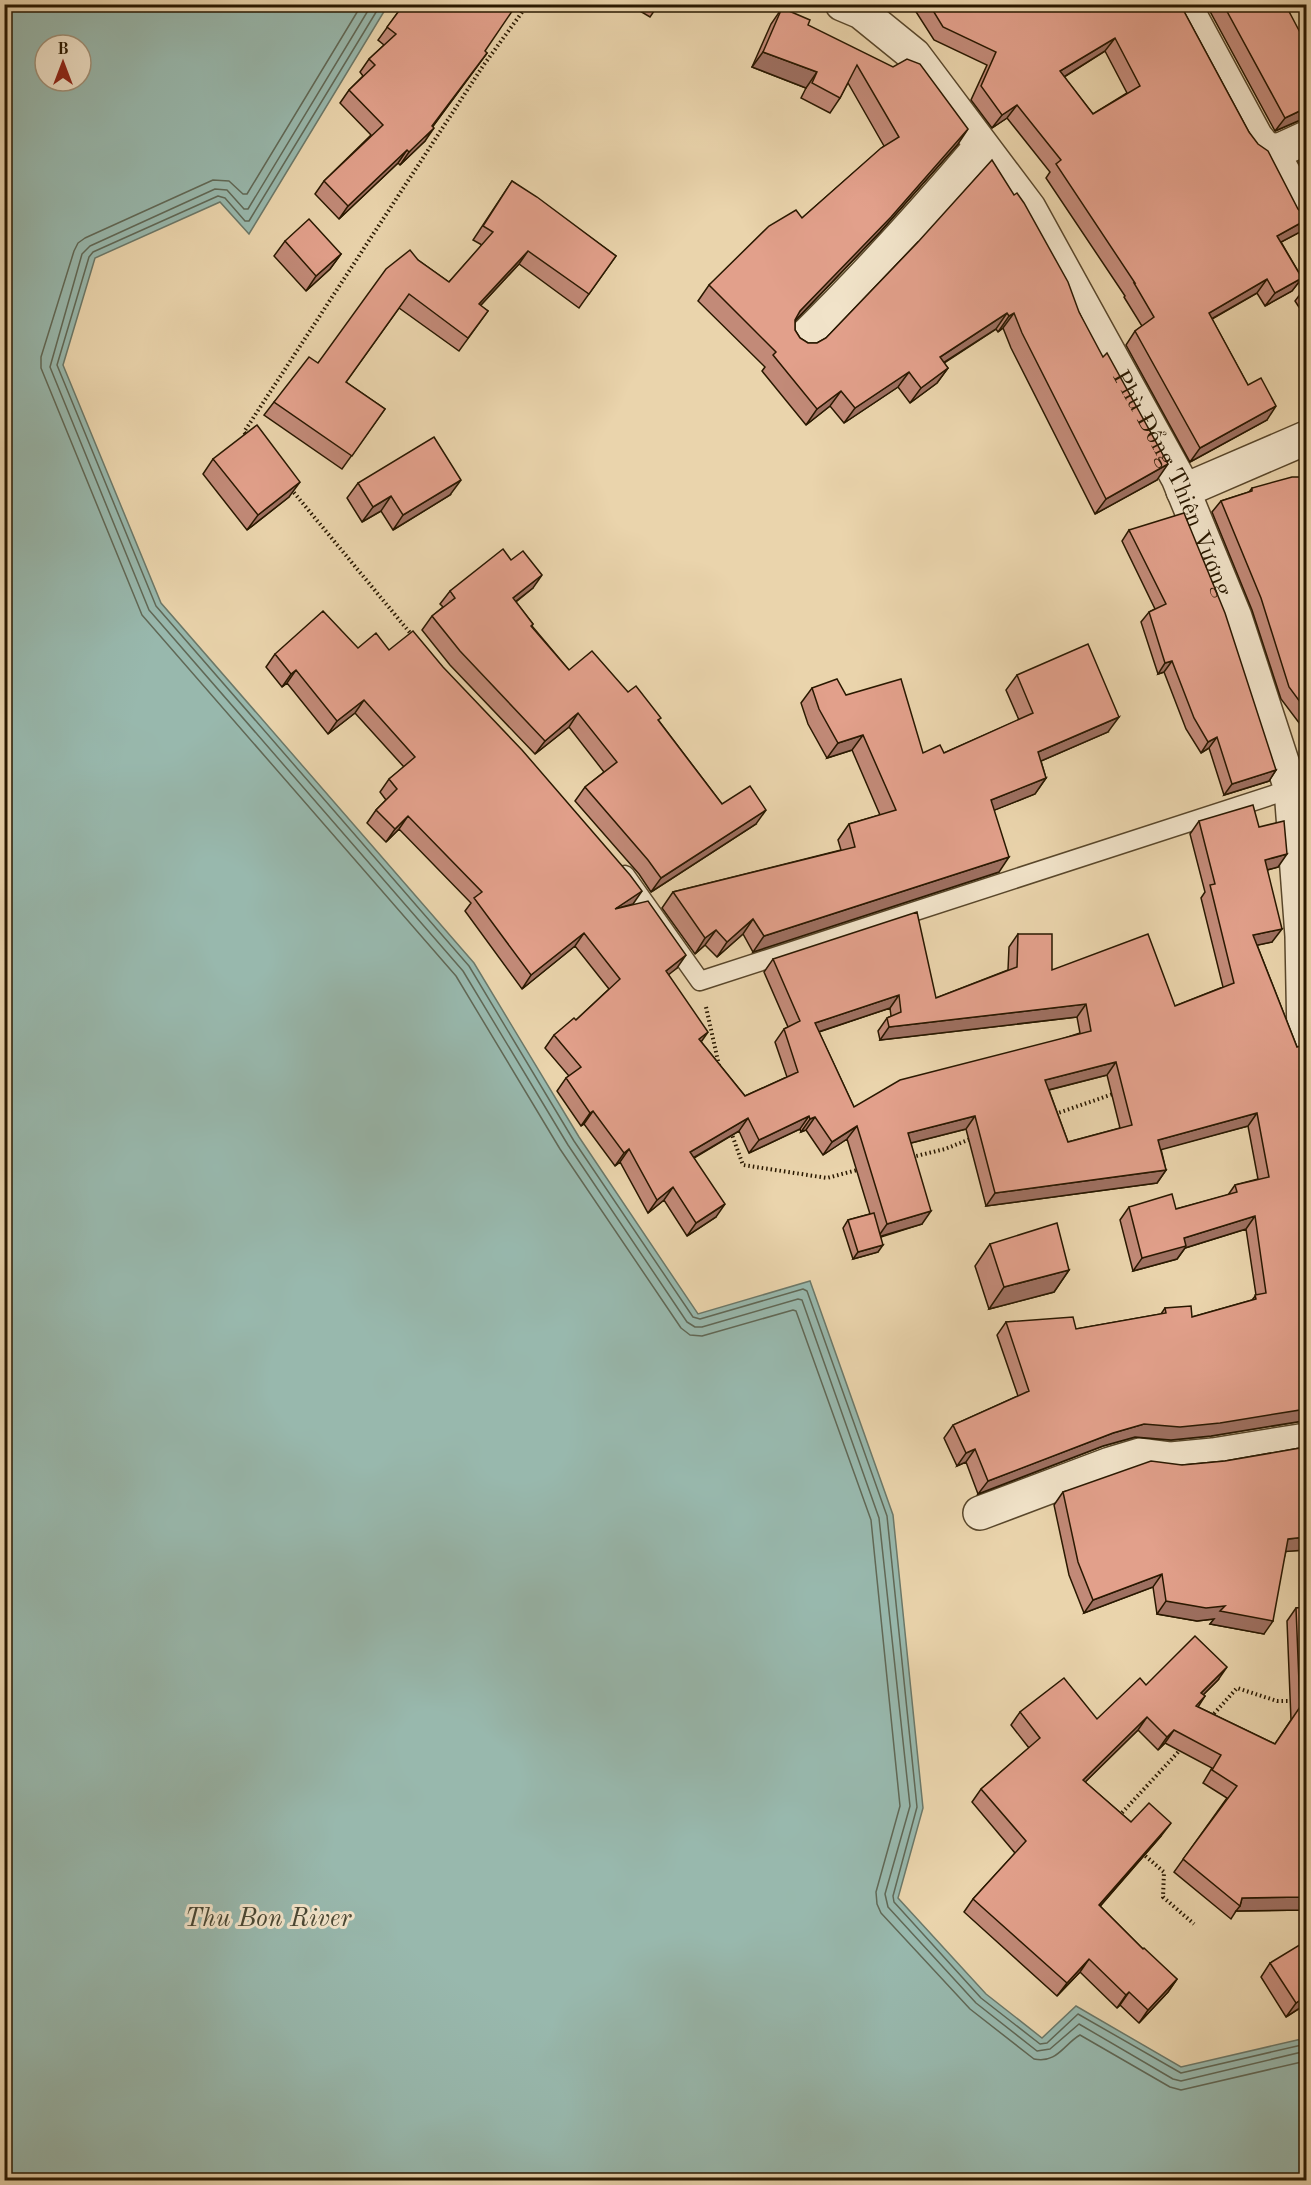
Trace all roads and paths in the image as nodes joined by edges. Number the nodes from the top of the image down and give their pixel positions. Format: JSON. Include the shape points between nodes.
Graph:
{"nodes":[{"id":1,"x":528,"y":4,"type":"edge"},
{"id":2,"x":842,"y":4,"type":"edge"},
{"id":3,"x":1184,"y":4,"type":"edge"},
{"id":4,"x":1306,"y":138,"type":"edge"},
{"id":5,"x":981,"y":146,"type":"junction"},
{"id":6,"x":1272,"y":151,"type":"junction"},
{"id":7,"x":1305,"y":213,"type":"edge"},
{"id":8,"x":802,"y":340,"type":"edge"},
{"id":9,"x":1306,"y":438,"type":"edge"},
{"id":10,"x":251,"y":441,"type":"edge"},
{"id":11,"x":289,"y":487,"type":"edge"},
{"id":12,"x":1183,"y":491,"type":"junction"},
{"id":13,"x":411,"y":634,"type":"edge"},
{"id":14,"x":1291,"y":789,"type":"junction"},
{"id":15,"x":615,"y":863,"type":"edge"},
{"id":16,"x":1301,"y":868,"type":"edge"},
{"id":17,"x":700,"y":981,"type":"junction"},
{"id":18,"x":1306,"y":1049,"type":"edge"},
{"id":19,"x":720,"y":1077,"type":"edge"},
{"id":20,"x":1119,"y":1093,"type":"edge"},
{"id":21,"x":1054,"y":1114,"type":"edge"},
{"id":22,"x":729,"y":1127,"type":"edge"},
{"id":23,"x":981,"y":1136,"type":"edge"},
{"id":24,"x":902,"y":1159,"type":"edge"},
{"id":25,"x":870,"y":1167,"type":"edge"},
{"id":26,"x":1306,"y":1440,"type":"edge"},
{"id":27,"x":980,"y":1513,"type":"dead end"},
{"id":28,"x":1297,"y":1701,"type":"edge"},
{"id":29,"x":1206,"y":1722,"type":"edge"},
{"id":30,"x":1182,"y":1748,"type":"edge"},
{"id":31,"x":1118,"y":1817,"type":"edge"},
{"id":32,"x":1137,"y":1849,"type":"edge"},
{"id":33,"x":1194,"y":1924,"type":"dead end"}],
"edges":[{"from":1,"to":10,"type":"path","via":[[483,66],[244,432]]},
{"from":2,"to":5,"type":"street","name":"Phù Đổng Thiên Vương","via":[[861,12],[914,56]]},
{"from":3,"to":6,"type":"street","via":[[1256,136]]},
{"from":4,"to":6,"type":"street"},
{"from":5,"to":8,"type":"street","via":[[862,280]]},
{"from":5,"to":12,"type":"street","name":"Phù Đổng Thiên Vương","via":[[1029,208]]},
{"from":6,"to":7,"type":"street"},
{"from":9,"to":12,"type":"street"},
{"from":11,"to":13,"type":"path"},
{"from":12,"to":14,"type":"street","name":"Phù Đổng Thiên Vương","via":[[1235,617]]},
{"from":14,"to":16,"type":"street","name":"Phù Đổng Thiên Vương"},
{"from":14,"to":17,"type":"lane"},
{"from":15,"to":17,"type":"lane"},
{"from":16,"to":18,"type":"street","name":"Phù Đổng Thiên Vương"},
{"from":17,"to":19,"type":"path"},
{"from":20,"to":21,"type":"path"},
{"from":22,"to":25,"type":"path","via":[[743,1166],[827,1178]]},
{"from":23,"to":24,"type":"path"},
{"from":26,"to":27,"type":"street","via":[[1171,1459],[1140,1455]]},
{"from":28,"to":29,"type":"path","via":[[1277,1701],[1237,1688]]},
{"from":30,"to":31,"type":"path"},
{"from":32,"to":33,"type":"path","via":[[1164,1872],[1163,1898]]}]}
